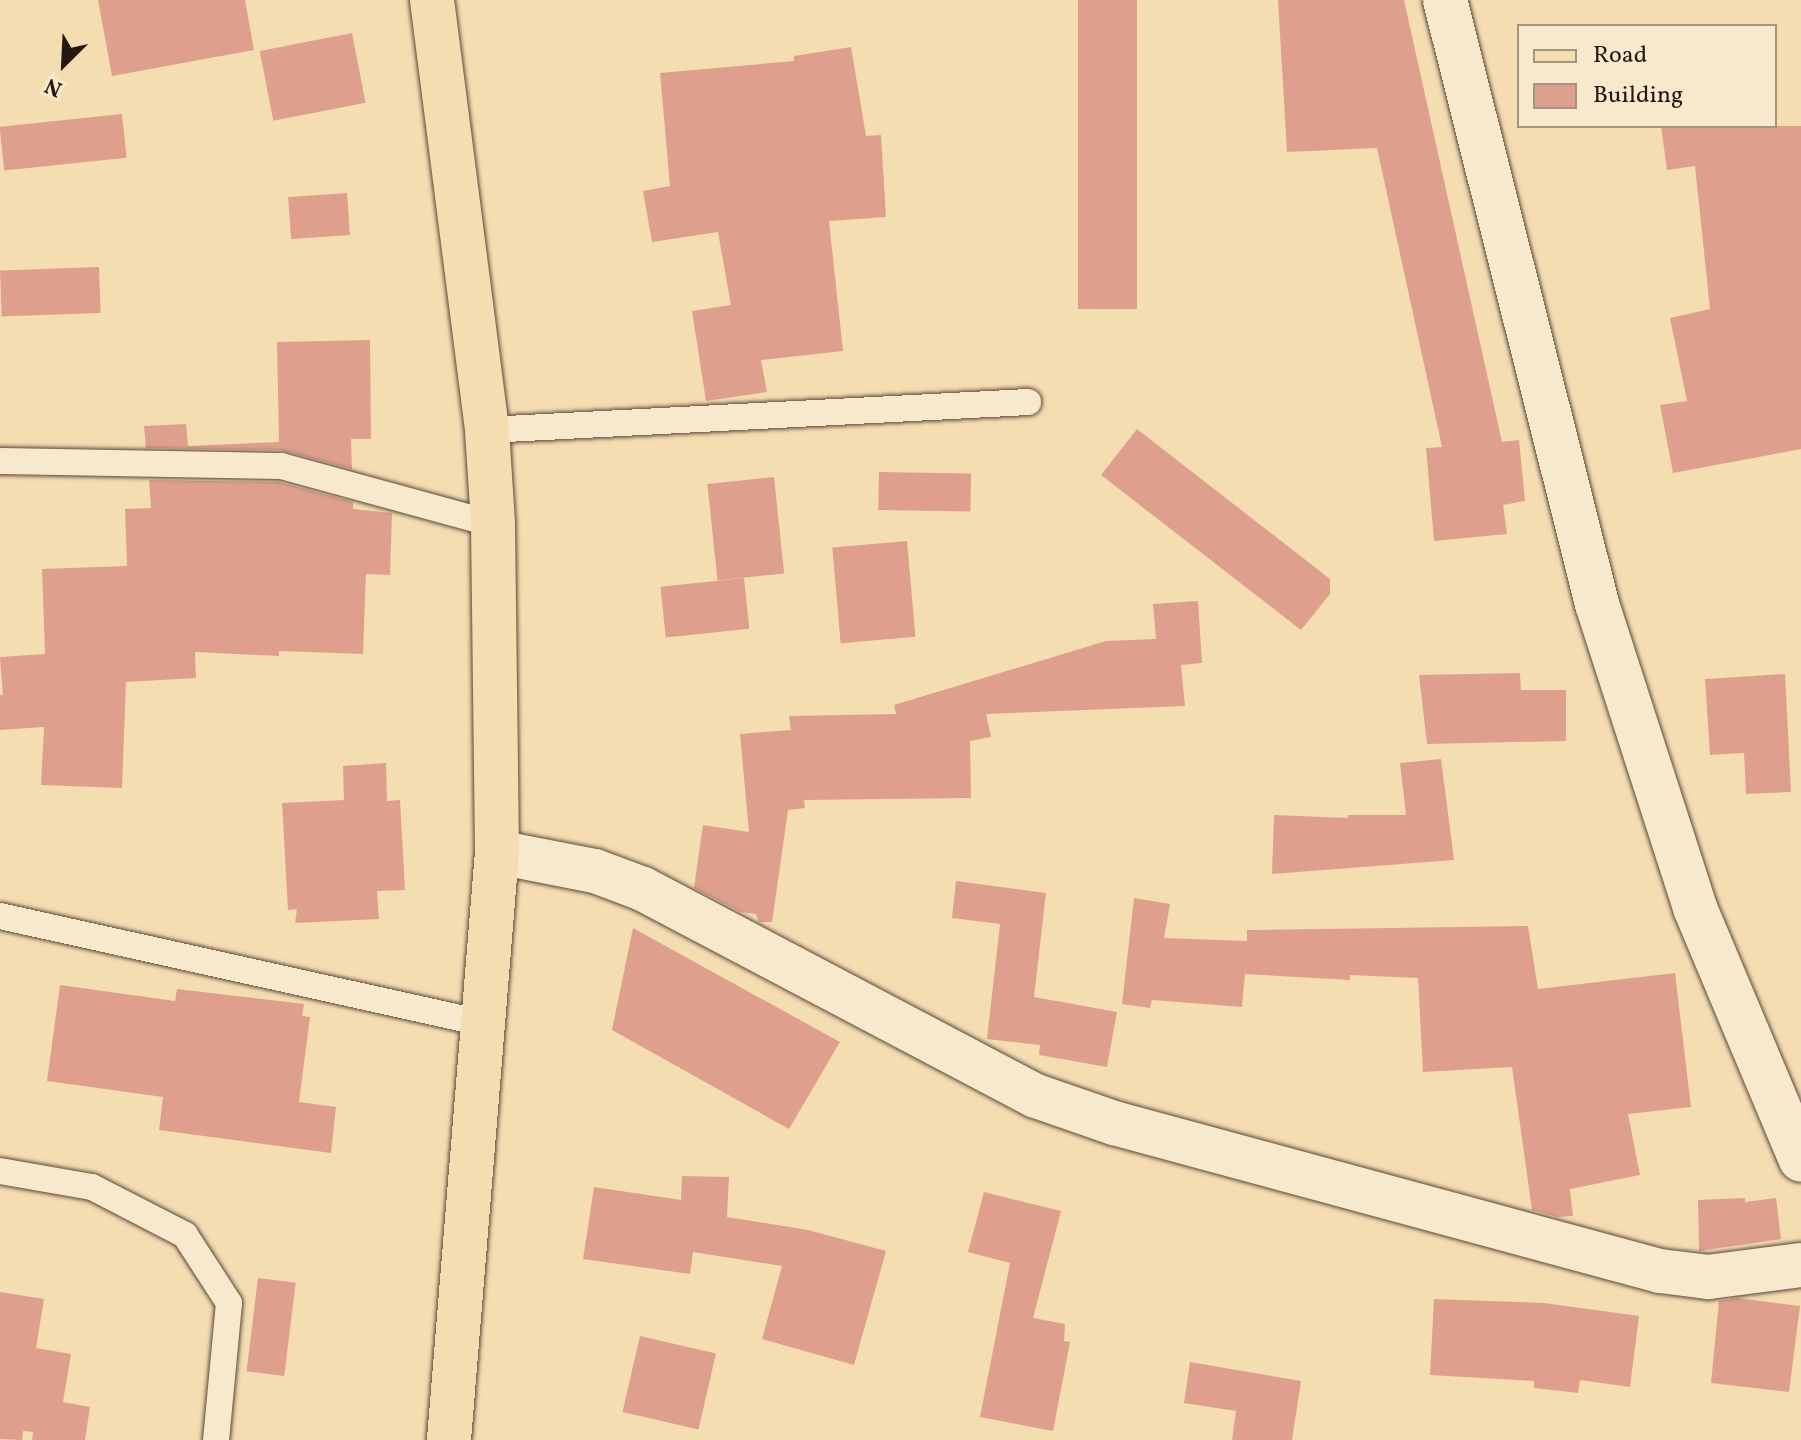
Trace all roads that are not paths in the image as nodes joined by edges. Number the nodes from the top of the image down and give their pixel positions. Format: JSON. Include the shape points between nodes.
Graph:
{"nodes":[{"id":1,"x":432,"y":0,"type":"edge"},
{"id":2,"x":1445,"y":0,"type":"edge"},
{"id":3,"x":1028,"y":402,"type":"dead end"},
{"id":4,"x":487,"y":430,"type":"junction"},
{"id":5,"x":0,"y":461,"type":"edge"},
{"id":6,"x":493,"y":524,"type":"junction"},
{"id":7,"x":497,"y":852,"type":"junction"},
{"id":8,"x":0,"y":916,"type":"edge"},
{"id":9,"x":483,"y":1023,"type":"junction"},
{"id":10,"x":1801,"y":1160,"type":"edge"},
{"id":11,"x":0,"y":1171,"type":"edge"},
{"id":12,"x":1801,"y":1265,"type":"edge"},
{"id":13,"x":216,"y":1440,"type":"edge"},
{"id":14,"x":449,"y":1440,"type":"edge"}],
"edges":[{"from":1,"to":4,"type":"main road"},
{"from":2,"to":10,"type":"street","via":[[1597,604],[1695,908]]},
{"from":3,"to":4,"type":"lane"},
{"from":4,"to":6,"type":"main road"},
{"from":5,"to":6,"type":"lane","via":[[281,466]]},
{"from":6,"to":7,"type":"main road"},
{"from":7,"to":9,"type":"main road"},
{"from":7,"to":12,"type":"street","via":[[595,871],[643,889],[1036,1096],[1114,1123],[1660,1271],[1708,1277]]},
{"from":8,"to":9,"type":"lane"},
{"from":9,"to":14,"type":"main road"},
{"from":11,"to":13,"type":"lane","via":[[92,1187],[185,1235],[229,1303]]}]}
